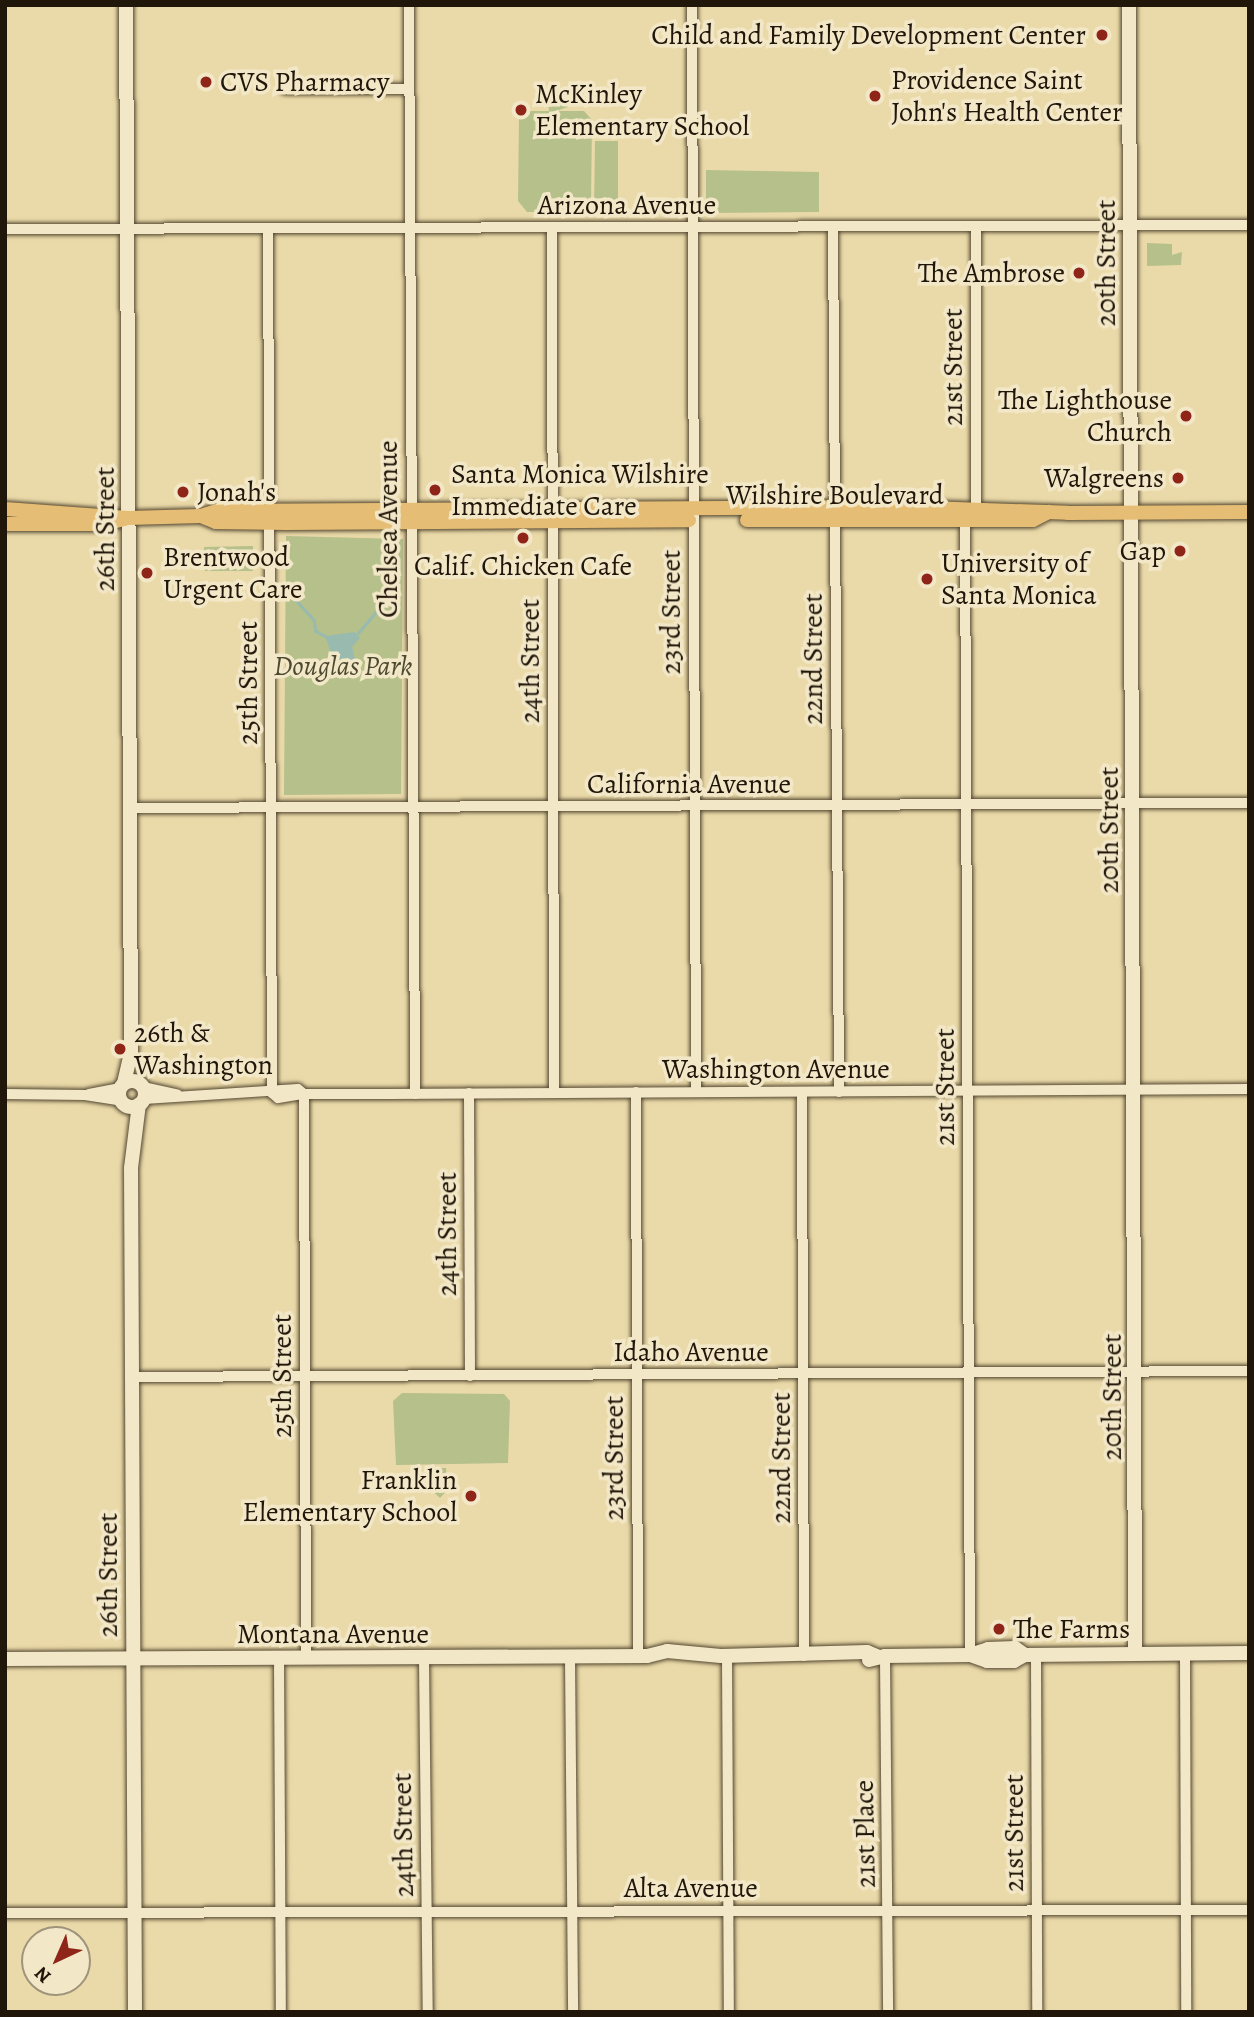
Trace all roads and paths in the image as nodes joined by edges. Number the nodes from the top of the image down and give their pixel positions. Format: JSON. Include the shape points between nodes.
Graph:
{"nodes":[{"id":1,"x":127,"y":5,"type":"edge"},
{"id":2,"x":409,"y":5,"type":"edge"},
{"id":3,"x":692,"y":5,"type":"edge"},
{"id":4,"x":1129,"y":5,"type":"edge"},
{"id":5,"x":285,"y":89,"type":"dead end"},
{"id":6,"x":408,"y":89,"type":"junction"},
{"id":7,"x":1130,"y":225,"type":"junction"},
{"id":8,"x":1249,"y":225,"type":"edge"},
{"id":9,"x":833,"y":226,"type":"junction"},
{"id":10,"x":975,"y":226,"type":"junction"},
{"id":11,"x":692,"y":227,"type":"junction"},
{"id":12,"x":5,"y":229,"type":"edge"},
{"id":13,"x":128,"y":229,"type":"junction"},
{"id":14,"x":411,"y":229,"type":"junction"},
{"id":15,"x":552,"y":229,"type":"junction"},
{"id":16,"x":268,"y":230,"type":"junction"},
{"id":17,"x":981,"y":508,"type":"junction"},
{"id":18,"x":5,"y":509,"type":"edge"},
{"id":19,"x":1049,"y":512,"type":"junction"},
{"id":20,"x":1249,"y":512,"type":"edge"},
{"id":21,"x":1132,"y":513,"type":"junction"},
{"id":22,"x":835,"y":515,"type":"junction"},
{"id":23,"x":409,"y":516,"type":"junction"},
{"id":24,"x":694,"y":516,"type":"junction"},
{"id":25,"x":128,"y":517,"type":"junction"},
{"id":26,"x":552,"y":517,"type":"junction"},
{"id":27,"x":269,"y":518,"type":"junction"},
{"id":28,"x":965,"y":519,"type":"junction"},
{"id":29,"x":5,"y":524,"type":"edge"},
{"id":30,"x":1249,"y":803,"type":"edge"},
{"id":31,"x":1133,"y":805,"type":"junction"},
{"id":32,"x":695,"y":806,"type":"junction"},
{"id":33,"x":837,"y":806,"type":"junction"},
{"id":34,"x":967,"y":806,"type":"junction"},
{"id":35,"x":412,"y":807,"type":"junction"},
{"id":36,"x":553,"y":807,"type":"junction"},
{"id":37,"x":130,"y":808,"type":"junction"},
{"id":38,"x":272,"y":808,"type":"junction"},
{"id":39,"x":1249,"y":1089,"type":"edge"},
{"id":40,"x":967,"y":1090,"type":"junction"},
{"id":41,"x":1134,"y":1090,"type":"junction"},
{"id":42,"x":636,"y":1092,"type":"junction"},
{"id":43,"x":696,"y":1092,"type":"junction"},
{"id":44,"x":802,"y":1092,"type":"junction"},
{"id":45,"x":839,"y":1092,"type":"junction"},
{"id":46,"x":272,"y":1093,"type":"junction"},
{"id":47,"x":469,"y":1093,"type":"junction"},
{"id":48,"x":554,"y":1093,"type":"junction"},
{"id":49,"x":5,"y":1094,"type":"edge"},
{"id":50,"x":132,"y":1094,"type":"junction"},
{"id":51,"x":304,"y":1094,"type":"junction"},
{"id":52,"x":415,"y":1094,"type":"junction"},
{"id":53,"x":1137,"y":1371,"type":"junction"},
{"id":54,"x":1249,"y":1371,"type":"edge"},
{"id":55,"x":970,"y":1373,"type":"junction"},
{"id":56,"x":803,"y":1374,"type":"junction"},
{"id":57,"x":636,"y":1375,"type":"junction"},
{"id":58,"x":304,"y":1376,"type":"junction"},
{"id":59,"x":470,"y":1376,"type":"junction"},
{"id":60,"x":133,"y":1377,"type":"junction"},
{"id":61,"x":1249,"y":1653,"type":"edge"},
{"id":62,"x":1135,"y":1654,"type":"junction"},
{"id":63,"x":1185,"y":1654,"type":"junction"},
{"id":64,"x":970,"y":1655,"type":"junction"},
{"id":65,"x":1030,"y":1655,"type":"junction"},
{"id":66,"x":638,"y":1656,"type":"junction"},
{"id":67,"x":727,"y":1656,"type":"junction"},
{"id":68,"x":804,"y":1656,"type":"junction"},
{"id":69,"x":881,"y":1656,"type":"junction"},
{"id":70,"x":570,"y":1657,"type":"junction"},
{"id":71,"x":279,"y":1658,"type":"junction"},
{"id":72,"x":306,"y":1658,"type":"junction"},
{"id":73,"x":424,"y":1658,"type":"junction"},
{"id":74,"x":5,"y":1659,"type":"edge"},
{"id":75,"x":133,"y":1659,"type":"junction"},
{"id":76,"x":1037,"y":1908,"type":"junction"},
{"id":77,"x":1249,"y":1909,"type":"edge"},
{"id":78,"x":729,"y":1910,"type":"junction"},
{"id":79,"x":888,"y":1910,"type":"junction"},
{"id":80,"x":1186,"y":1910,"type":"junction"},
{"id":81,"x":427,"y":1911,"type":"junction"},
{"id":82,"x":572,"y":1911,"type":"junction"},
{"id":83,"x":5,"y":1913,"type":"edge"},
{"id":84,"x":134,"y":1913,"type":"junction"},
{"id":85,"x":281,"y":1914,"type":"junction"},
{"id":86,"x":135,"y":2012,"type":"edge"},
{"id":87,"x":281,"y":2012,"type":"edge"},
{"id":88,"x":428,"y":2012,"type":"edge"},
{"id":89,"x":573,"y":2012,"type":"edge"},
{"id":90,"x":729,"y":2012,"type":"edge"},
{"id":91,"x":888,"y":2012,"type":"edge"},
{"id":92,"x":1037,"y":2012,"type":"edge"},
{"id":93,"x":1186,"y":2012,"type":"edge"}],
"edges":[{"from":1,"to":13,"type":"street","name":"26th Street"},
{"from":2,"to":6,"type":"street","name":"Chelsea Avenue"},
{"from":3,"to":11,"type":"street","name":"23rd Street"},
{"from":4,"to":7,"type":"street","name":"20th Street"},
{"from":5,"to":6,"type":"street"},
{"from":6,"to":14,"type":"street","name":"Chelsea Avenue"},
{"from":7,"to":8,"type":"street","name":"Arizona Avenue"},
{"from":7,"to":10,"type":"street","name":"Arizona Avenue"},
{"from":7,"to":21,"type":"street","name":"20th Street"},
{"from":9,"to":10,"type":"street","name":"Arizona Avenue"},
{"from":9,"to":11,"type":"street","name":"Arizona Avenue"},
{"from":9,"to":22,"type":"street","name":"22nd Street"},
{"from":10,"to":17,"type":"street","name":"21st Street"},
{"from":11,"to":15,"type":"street","name":"Arizona Avenue"},
{"from":11,"to":24,"type":"street","name":"23rd Street"},
{"from":12,"to":13,"type":"street","name":"Arizona Avenue"},
{"from":13,"to":16,"type":"street","name":"Arizona Avenue"},
{"from":13,"to":25,"type":"street","name":"26th Street"},
{"from":14,"to":15,"type":"street","name":"Arizona Avenue"},
{"from":14,"to":16,"type":"street","name":"Arizona Avenue"},
{"from":14,"to":23,"type":"street","name":"Chelsea Avenue"},
{"from":15,"to":26,"type":"street","name":"24th Street"},
{"from":16,"to":27,"type":"street","name":"25th Street"},
{"from":17,"to":19,"type":"main road","name":"Wilshire Boulevard"},
{"from":17,"to":22,"type":"main road","name":"Wilshire Boulevard"},
{"from":17,"to":28,"type":"main road"},
{"from":18,"to":25,"type":"main road","name":"Wilshire Boulevard"},
{"from":19,"to":21,"type":"main road","name":"Wilshire Boulevard"},
{"from":19,"to":28,"type":"main road","name":"Wilshire Boulevard","via":[[1033,520]]},
{"from":20,"to":21,"type":"main road","name":"Wilshire Boulevard"},
{"from":21,"to":31,"type":"street","name":"20th Street"},
{"from":22,"to":24,"type":"main road","name":"Wilshire Boulevard"},
{"from":22,"to":28,"type":"main road","name":"Wilshire Boulevard"},
{"from":22,"to":33,"type":"street","name":"22nd Street"},
{"from":23,"to":26,"type":"main road","name":"Wilshire Boulevard"},
{"from":23,"to":27,"type":"main road","name":"Wilshire Boulevard"},
{"from":23,"to":35,"type":"street","name":"Chelsea Avenue"},
{"from":24,"to":26,"type":"main road","name":"Wilshire Boulevard"},
{"from":24,"to":32,"type":"street","name":"23rd Street"},
{"from":25,"to":27,"type":"main road","name":"Wilshire Boulevard","via":[[201,516],[216,511]]},
{"from":25,"to":29,"type":"main road","name":"Wilshire Boulevard","via":[[104,524]]},
{"from":25,"to":37,"type":"street","name":"26th Street"},
{"from":26,"to":36,"type":"street","name":"24th Street"},
{"from":27,"to":38,"type":"street","name":"25th Street"},
{"from":28,"to":34,"type":"street","name":"21st Street"},
{"from":30,"to":31,"type":"street","name":"California Avenue"},
{"from":31,"to":34,"type":"street","name":"California Avenue"},
{"from":31,"to":41,"type":"street","name":"20th Street"},
{"from":32,"to":33,"type":"street","name":"California Avenue"},
{"from":32,"to":36,"type":"street","name":"California Avenue"},
{"from":32,"to":43,"type":"street","name":"23rd Street"},
{"from":33,"to":34,"type":"street","name":"California Avenue"},
{"from":33,"to":45,"type":"street","name":"22nd Street"},
{"from":34,"to":40,"type":"street","name":"21st Street"},
{"from":35,"to":36,"type":"street","name":"California Avenue"},
{"from":35,"to":38,"type":"street","name":"California Avenue"},
{"from":35,"to":52,"type":"street","name":"Chelsea Avenue"},
{"from":36,"to":48,"type":"street","name":"24th Street"},
{"from":37,"to":38,"type":"street","name":"California Avenue"},
{"from":37,"to":50,"type":"street","name":"26th Street","via":[[131,1053],[136,1057]]},
{"from":38,"to":46,"type":"street","name":"25th Street"},
{"from":39,"to":41,"type":"street","name":"Washington Avenue"},
{"from":40,"to":41,"type":"street","name":"Washington Avenue"},
{"from":40,"to":45,"type":"street","name":"Washington Avenue"},
{"from":40,"to":55,"type":"street","name":"21st Street"},
{"from":41,"to":53,"type":"street","name":"20th Street"},
{"from":42,"to":43,"type":"street","name":"Washington Avenue"},
{"from":42,"to":48,"type":"street","name":"Washington Avenue"},
{"from":42,"to":57,"type":"street","name":"23rd Street"},
{"from":43,"to":44,"type":"street","name":"Washington Avenue"},
{"from":44,"to":45,"type":"street","name":"Washington Avenue"},
{"from":44,"to":56,"type":"street","name":"22nd Street"},
{"from":46,"to":50,"type":"street","name":"Washington Avenue"},
{"from":46,"to":51,"type":"street","name":"Washington Avenue","via":[[298,1089]]},
{"from":47,"to":48,"type":"street","name":"Washington Avenue"},
{"from":47,"to":52,"type":"street","name":"Washington Avenue"},
{"from":47,"to":59,"type":"street","name":"24th Street"},
{"from":49,"to":50,"type":"street","name":"Washington Avenue"},
{"from":50,"to":60,"type":"street","name":"26th Street"},
{"from":51,"to":52,"type":"street","name":"Washington Avenue"},
{"from":51,"to":58,"type":"street","name":"25th Street"},
{"from":53,"to":54,"type":"street","name":"Idaho Avenue"},
{"from":53,"to":55,"type":"street","name":"Idaho Avenue"},
{"from":53,"to":62,"type":"street","name":"20th Street"},
{"from":55,"to":56,"type":"street","name":"Idaho Avenue"},
{"from":55,"to":64,"type":"street","name":"21st Street"},
{"from":56,"to":57,"type":"street","name":"Idaho Avenue"},
{"from":56,"to":68,"type":"street","name":"22nd Street"},
{"from":57,"to":59,"type":"street","name":"Idaho Avenue"},
{"from":57,"to":66,"type":"street","name":"23rd Street"},
{"from":58,"to":59,"type":"street","name":"Idaho Avenue"},
{"from":58,"to":60,"type":"street","name":"Idaho Avenue"},
{"from":58,"to":72,"type":"street","name":"25th Street"},
{"from":60,"to":75,"type":"street","name":"26th Street"},
{"from":61,"to":63,"type":"street","name":"Montana Avenue"},
{"from":62,"to":63,"type":"street","name":"Montana Avenue"},
{"from":62,"to":65,"type":"street","name":"Montana Avenue"},
{"from":63,"to":80,"type":"street"},
{"from":64,"to":65,"type":"street","name":"Montana Avenue","via":[[1000,1661]]},
{"from":64,"to":69,"type":"street","name":"Montana Avenue"},
{"from":65,"to":76,"type":"street","name":"21st Street"},
{"from":66,"to":67,"type":"street","name":"Montana Avenue","via":[[662,1656],[667,1651]]},
{"from":66,"to":70,"type":"street","name":"Montana Avenue"},
{"from":67,"to":68,"type":"street","name":"Montana Avenue"},
{"from":67,"to":78,"type":"street"},
{"from":68,"to":69,"type":"street","name":"Montana Avenue","via":[[815,1660]]},
{"from":69,"to":79,"type":"street","name":"21st Place"},
{"from":70,"to":73,"type":"street","name":"Montana Avenue"},
{"from":70,"to":82,"type":"street"},
{"from":71,"to":72,"type":"street","name":"Montana Avenue"},
{"from":71,"to":75,"type":"street","name":"Montana Avenue"},
{"from":71,"to":85,"type":"street"},
{"from":72,"to":73,"type":"street","name":"Montana Avenue"},
{"from":73,"to":81,"type":"street","name":"24th Street"},
{"from":74,"to":75,"type":"street","name":"Montana Avenue"},
{"from":75,"to":84,"type":"street","name":"26th Street"},
{"from":76,"to":79,"type":"street","name":"Alta Avenue"},
{"from":76,"to":80,"type":"street","name":"Alta Avenue"},
{"from":76,"to":92,"type":"street","name":"21st Street"},
{"from":77,"to":80,"type":"street","name":"Alta Avenue"},
{"from":78,"to":79,"type":"street","name":"Alta Avenue"},
{"from":78,"to":82,"type":"street","name":"Alta Avenue"},
{"from":78,"to":90,"type":"street"},
{"from":79,"to":91,"type":"street","name":"21st Place"},
{"from":80,"to":93,"type":"street"},
{"from":81,"to":82,"type":"street","name":"Alta Avenue"},
{"from":81,"to":85,"type":"street","name":"Alta Avenue"},
{"from":81,"to":88,"type":"street","name":"24th Street"},
{"from":82,"to":89,"type":"street"},
{"from":83,"to":84,"type":"street","name":"Alta Avenue"},
{"from":84,"to":85,"type":"street","name":"Alta Avenue"},
{"from":84,"to":86,"type":"street","name":"26th Street"},
{"from":85,"to":87,"type":"street"}]}
